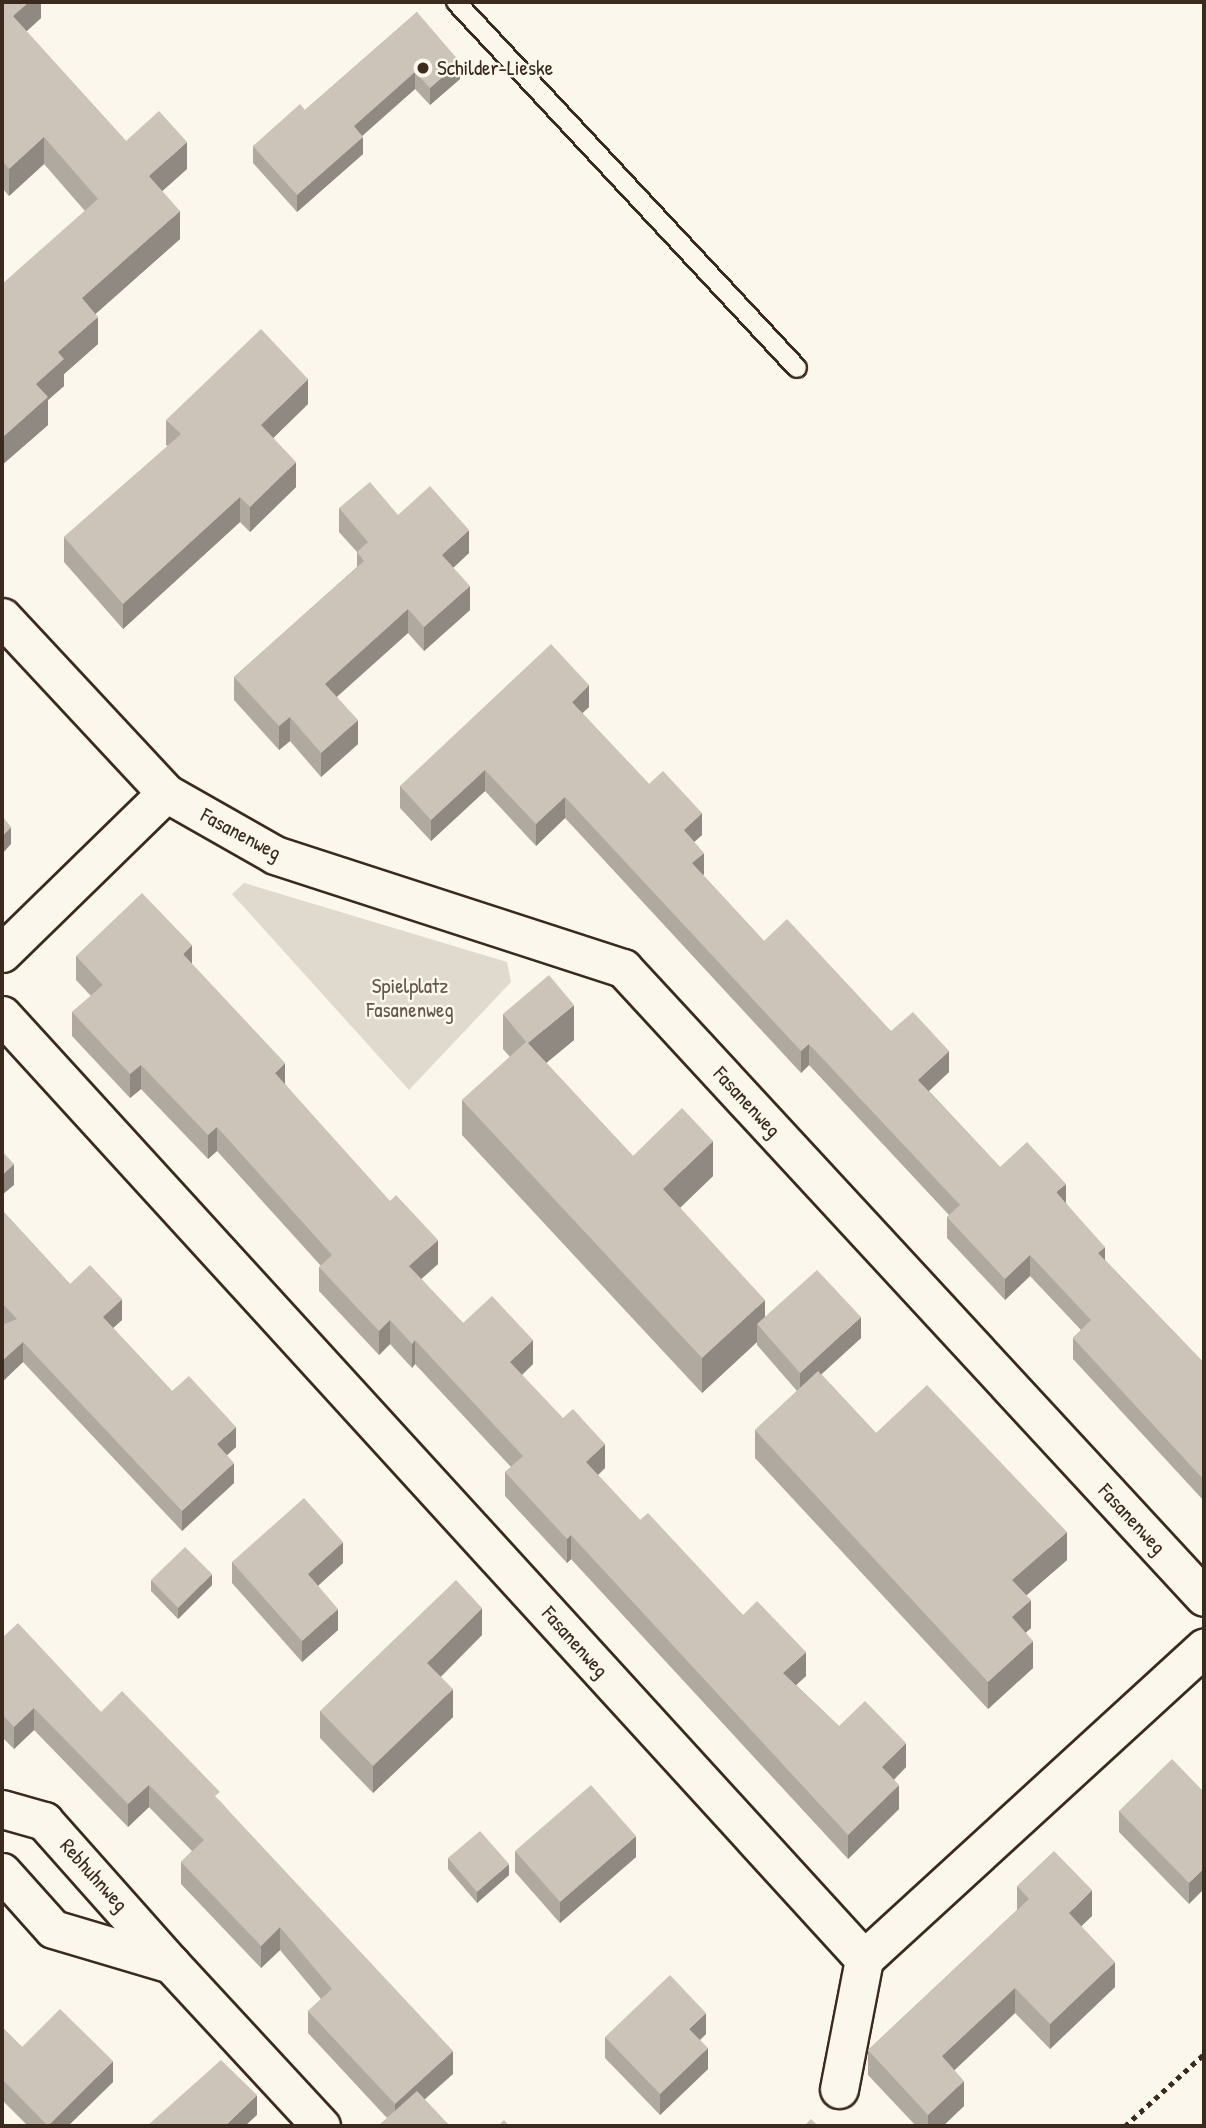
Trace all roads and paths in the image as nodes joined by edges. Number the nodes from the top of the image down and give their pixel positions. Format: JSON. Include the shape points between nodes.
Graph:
{"nodes":[{"id":1,"x":456,"y":2,"type":"edge"},
{"id":2,"x":797,"y":368,"type":"dead end"},
{"id":3,"x":2,"y":617,"type":"edge"},
{"id":4,"x":166,"y":793,"type":"junction"},
{"id":5,"x":2,"y":953,"type":"edge"},
{"id":6,"x":2,"y":1015,"type":"edge"},
{"id":7,"x":1204,"y":1597,"type":"edge"},
{"id":8,"x":1204,"y":1647,"type":"edge"},
{"id":9,"x":2,"y":1809,"type":"edge"},
{"id":10,"x":2,"y":1872,"type":"edge"},
{"id":11,"x":864,"y":1959,"type":"junction"},
{"id":12,"x":171,"y":1964,"type":"junction"},
{"id":13,"x":1204,"y":2054,"type":"edge"},
{"id":14,"x":839,"y":2089,"type":"dead end"},
{"id":15,"x":321,"y":2126,"type":"edge"},
{"id":16,"x":1125,"y":2126,"type":"edge"}],
"edges":[{"from":1,"to":2,"type":"lane"},
{"from":3,"to":4,"type":"street","name":"Fasanenweg"},
{"from":4,"to":5,"type":"street"},
{"from":4,"to":7,"type":"street","name":"Fasanenweg","via":[[275,855],[623,968]]},
{"from":6,"to":11,"type":"street","name":"Fasanenweg"},
{"from":8,"to":11,"type":"street"},
{"from":9,"to":12,"type":"street","name":"Rebhuhnweg","via":[[44,1821]]},
{"from":10,"to":12,"type":"street","name":"Rebhuhnweg","via":[[53,1929]]},
{"from":11,"to":14,"type":"street"},
{"from":12,"to":15,"type":"street","name":"Rebhuhnweg"},
{"from":13,"to":16,"type":"path"}]}
